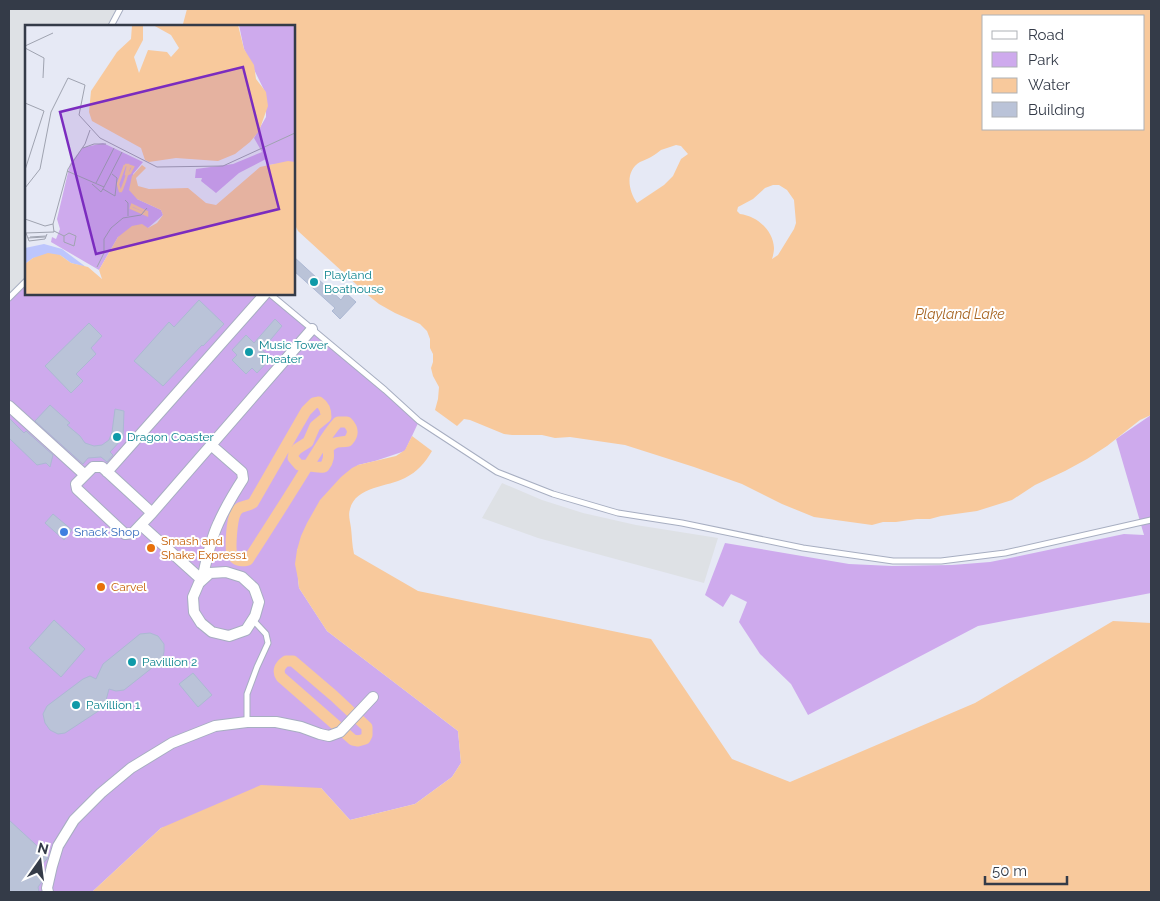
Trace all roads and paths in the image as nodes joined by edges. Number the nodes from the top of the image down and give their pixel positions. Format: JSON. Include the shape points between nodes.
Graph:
{"nodes":[{"id":1,"x":120,"y":9,"type":"edge"},
{"id":2,"x":111,"y":25,"type":"edge"},
{"id":3,"x":25,"y":282,"type":"edge"},
{"id":4,"x":264,"y":295,"type":"edge"},
{"id":5,"x":271,"y":295,"type":"edge"},
{"id":6,"x":9,"y":298,"type":"edge"},
{"id":7,"x":312,"y":329,"type":"junction"},
{"id":8,"x":9,"y":406,"type":"edge"},
{"id":9,"x":211,"y":444,"type":"junction"},
{"id":10,"x":107,"y":472,"type":"junction"},
{"id":11,"x":85,"y":474,"type":"junction"},
{"id":12,"x":152,"y":513,"type":"junction"},
{"id":13,"x":1151,"y":520,"type":"edge"},
{"id":14,"x":141,"y":524,"type":"junction"},
{"id":15,"x":202,"y":580,"type":"junction"},
{"id":16,"x":253,"y":620,"type":"junction"},
{"id":17,"x":373,"y":697,"type":"dead end"},
{"id":18,"x":248,"y":722,"type":"junction"},
{"id":19,"x":48,"y":892,"type":"edge"}],
"edges":[{"from":1,"to":2,"type":"lane"},
{"from":3,"to":6,"type":"lane"},
{"from":4,"to":10,"type":"street"},
{"from":5,"to":7,"type":"lane"},
{"from":7,"to":9,"type":"street"},
{"from":7,"to":13,"type":"lane","via":[[420,421],[497,472],[553,494],[618,513],[803,548],[893,561],[1005,553]]},
{"from":8,"to":11,"type":"street"},
{"from":9,"to":12,"type":"street"},
{"from":9,"to":15,"type":"street","via":[[242,472],[243,479],[217,526]]},
{"from":10,"to":11,"type":"street","via":[[102,467],[93,467]]},
{"from":10,"to":12,"type":"street"},
{"from":11,"to":14,"type":"street","via":[[76,484],[77,489],[125,534],[133,533]]},
{"from":12,"to":14,"type":"street"},
{"from":14,"to":15,"type":"street"},
{"from":15,"to":16,"type":"street","via":[[210,573],[226,572],[242,577],[254,588],[259,602]]},
{"from":15,"to":16,"type":"street","via":[[194,597],[194,612],[212,632],[229,636],[246,630]]},
{"from":16,"to":18,"type":"lane","via":[[266,634],[268,643],[247,694]]},
{"from":17,"to":18,"type":"street","via":[[340,732],[329,736],[276,722]]},
{"from":18,"to":19,"type":"street","via":[[215,726],[172,743],[131,768],[74,820],[58,846]]}]}
